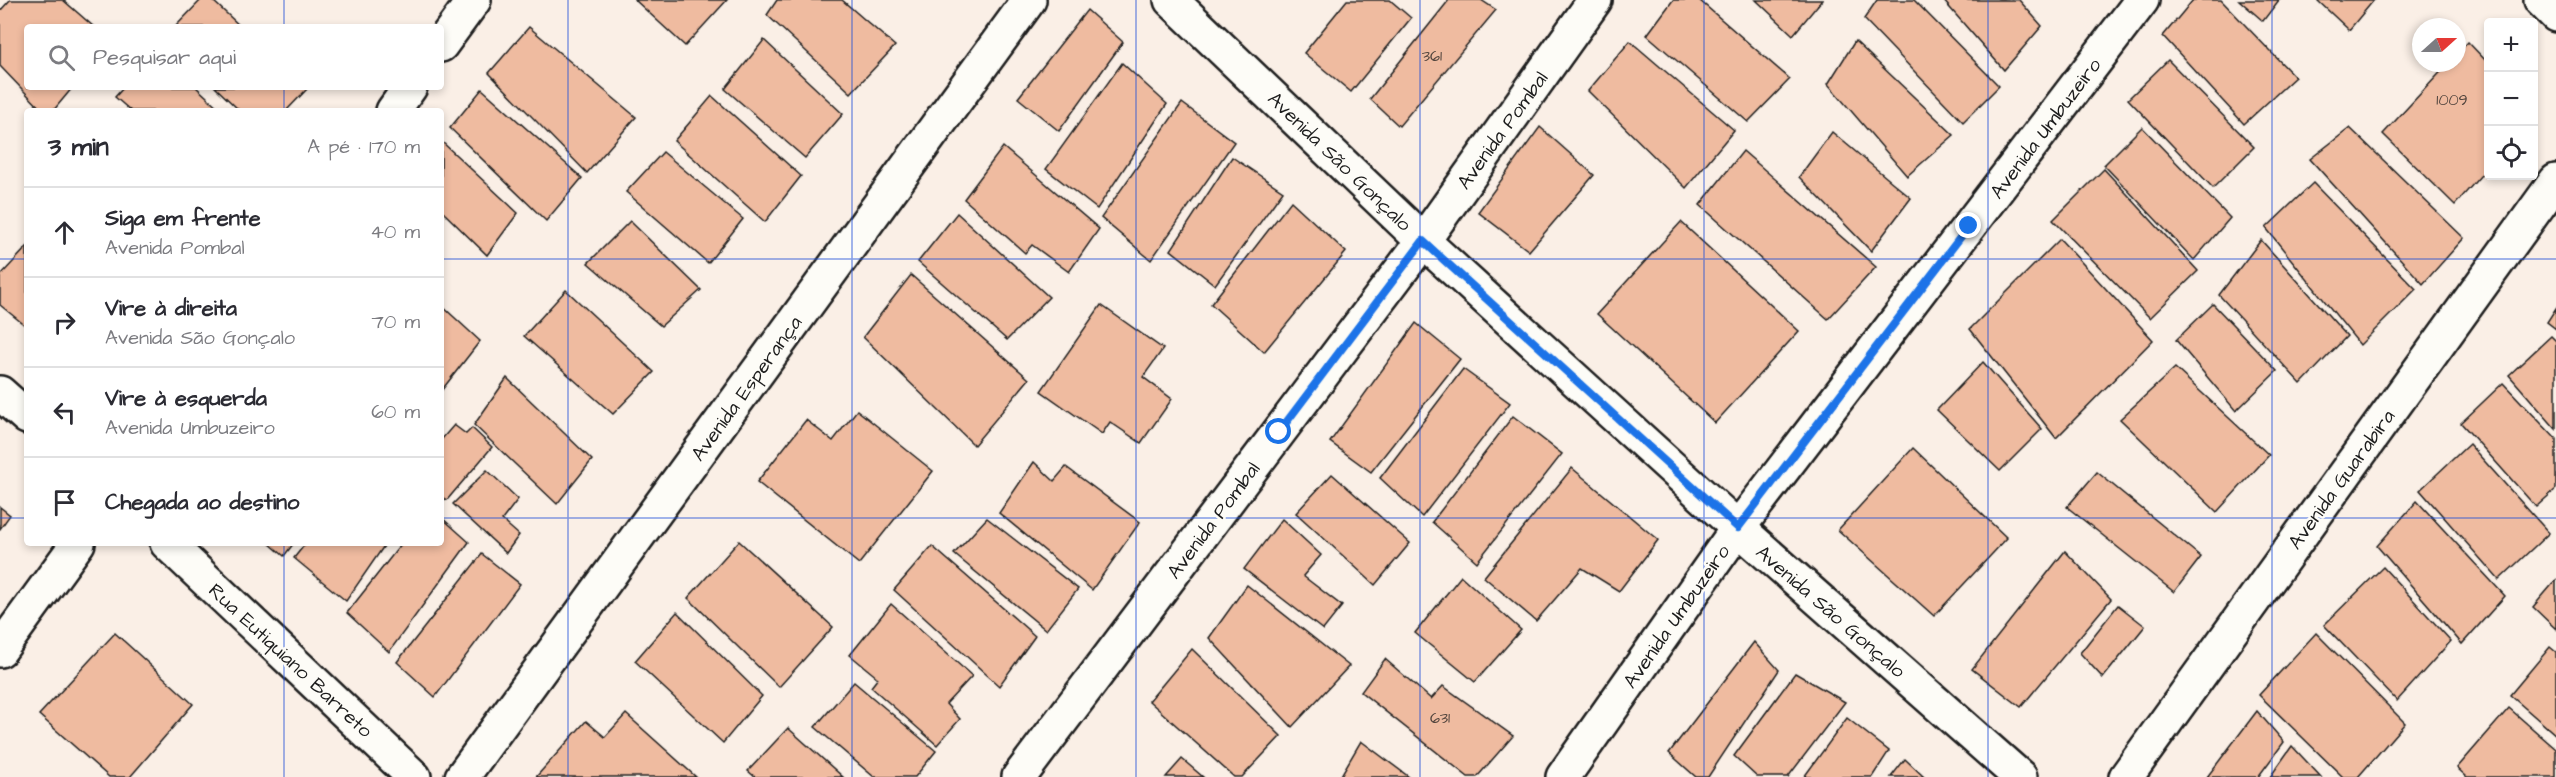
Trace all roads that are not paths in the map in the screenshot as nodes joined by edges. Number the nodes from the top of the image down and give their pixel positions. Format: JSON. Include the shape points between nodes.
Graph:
{"nodes":[{"id":1,"x":474,"y":0,"type":"edge"},
{"id":2,"x":1029,"y":0,"type":"edge"},
{"id":3,"x":1171,"y":0,"type":"edge"},
{"id":4,"x":1595,"y":0,"type":"edge"},
{"id":5,"x":2142,"y":0,"type":"edge"},
{"id":6,"x":2541,"y":0,"type":"edge"},
{"id":7,"x":2556,"y":15,"type":"edge"},
{"id":8,"x":444,"y":41,"type":"edge"},
{"id":9,"x":408,"y":90,"type":"edge"},
{"id":10,"x":395,"y":108,"type":"edge"},
{"id":11,"x":2556,"y":181,"type":"edge"},
{"id":12,"x":1423,"y":241,"type":"junction"},
{"id":13,"x":0,"y":393,"type":"edge"},
{"id":14,"x":24,"y":414,"type":"edge"},
{"id":15,"x":1738,"y":528,"type":"junction"},
{"id":16,"x":76,"y":546,"type":"edge"},
{"id":17,"x":170,"y":546,"type":"edge"},
{"id":18,"x":0,"y":650,"type":"edge"},
{"id":19,"x":414,"y":777,"type":"edge"},
{"id":20,"x":462,"y":777,"type":"edge"},
{"id":21,"x":1019,"y":777,"type":"edge"},
{"id":22,"x":1563,"y":777,"type":"edge"},
{"id":23,"x":2020,"y":777,"type":"edge"},
{"id":24,"x":2126,"y":777,"type":"edge"}],
"edges":[{"from":1,"to":8,"type":"street"},
{"from":2,"to":20,"type":"street","name":"Avenida Esperança"},
{"from":3,"to":12,"type":"street","name":"Avenida São Gonçalo"},
{"from":4,"to":12,"type":"street","name":"Avenida Pombal"},
{"from":5,"to":15,"type":"street","name":"Avenida Umbuzeiro"},
{"from":6,"to":7,"type":"street"},
{"from":9,"to":10,"type":"street"},
{"from":11,"to":24,"type":"street","name":"Avenida Guarabira"},
{"from":12,"to":15,"type":"street","name":"Avenida São Gonçalo"},
{"from":12,"to":21,"type":"street","name":"Avenida Pombal"},
{"from":13,"to":14,"type":"street"},
{"from":15,"to":22,"type":"street","name":"Avenida Umbuzeiro"},
{"from":15,"to":23,"type":"street","name":"Avenida São Gonçalo"},
{"from":16,"to":18,"type":"street"},
{"from":17,"to":19,"type":"street","name":"Rua Eutiquiano Barreto"}]}
